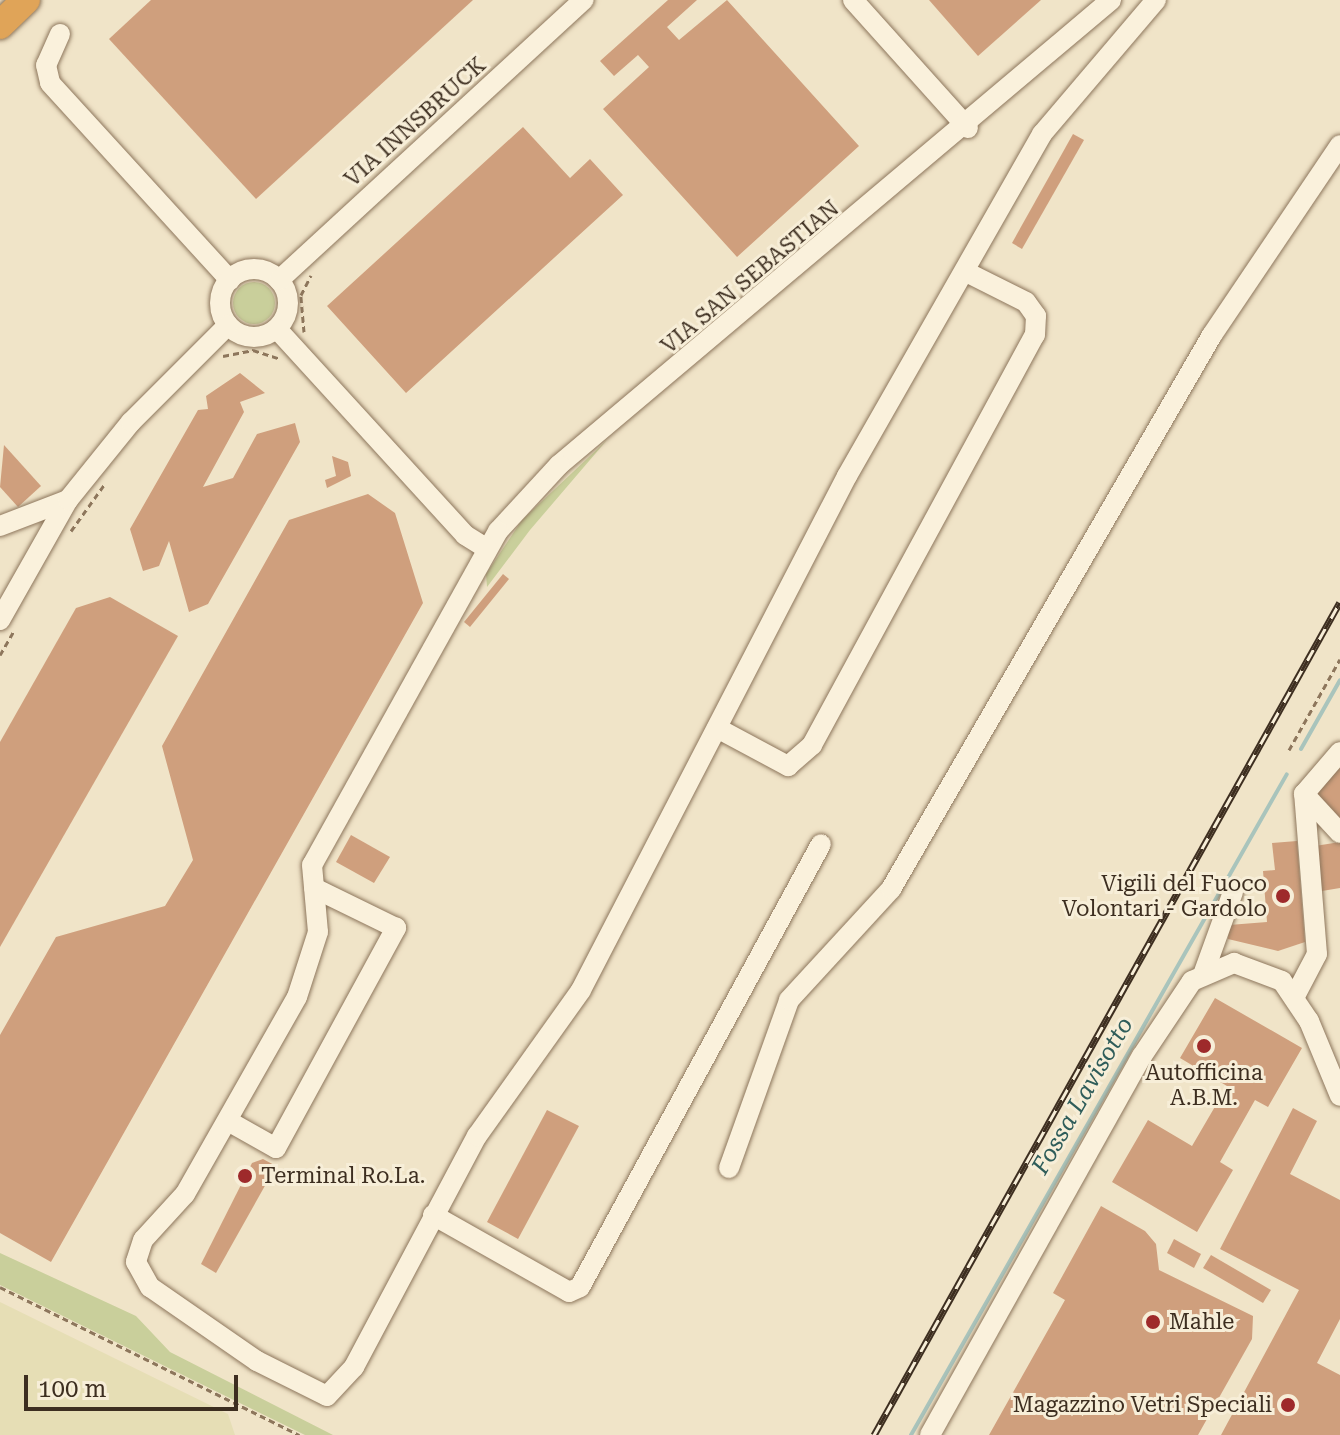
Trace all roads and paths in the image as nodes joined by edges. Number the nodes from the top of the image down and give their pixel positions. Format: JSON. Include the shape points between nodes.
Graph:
{"nodes":[{"id":1,"x":26,"y":0,"type":"edge"},
{"id":2,"x":584,"y":0,"type":"edge"},
{"id":3,"x":853,"y":0,"type":"edge"},
{"id":4,"x":1111,"y":0,"type":"edge"},
{"id":5,"x":1156,"y":0,"type":"edge"},
{"id":6,"x":0,"y":25,"type":"edge"},
{"id":7,"x":60,"y":34,"type":"dead end"},
{"id":8,"x":968,"y":128,"type":"junction"},
{"id":9,"x":1340,"y":145,"type":"edge"},
{"id":10,"x":317,"y":265,"type":"dead end"},
{"id":11,"x":968,"y":273,"type":"junction"},
{"id":12,"x":230,"y":280,"type":"junction"},
{"id":13,"x":279,"y":280,"type":"junction"},
{"id":14,"x":228,"y":325,"type":"junction"},
{"id":15,"x":277,"y":329,"type":"junction"},
{"id":16,"x":307,"y":340,"type":"dead end"},
{"id":17,"x":211,"y":364,"type":"dead end"},
{"id":18,"x":293,"y":368,"type":"dead end"},
{"id":19,"x":109,"y":477,"type":"dead end"},
{"id":20,"x":68,"y":500,"type":"junction"},
{"id":21,"x":0,"y":526,"type":"edge"},
{"id":22,"x":67,"y":537,"type":"dead end"},
{"id":23,"x":487,"y":549,"type":"junction"},
{"id":24,"x":8,"y":624,"type":"edge"},
{"id":25,"x":0,"y":655,"type":"edge"},
{"id":26,"x":1340,"y":659,"type":"edge"},
{"id":27,"x":717,"y":728,"type":"junction"},
{"id":28,"x":1289,"y":750,"type":"dead end"},
{"id":29,"x":1340,"y":752,"type":"edge"},
{"id":30,"x":1304,"y":794,"type":"junction"},
{"id":31,"x":1340,"y":833,"type":"edge"},
{"id":32,"x":821,"y":844,"type":"dead end"},
{"id":33,"x":314,"y":888,"type":"junction"},
{"id":34,"x":1233,"y":892,"type":"dead end"},
{"id":35,"x":352,"y":905,"type":"junction"},
{"id":36,"x":317,"y":925,"type":"junction"},
{"id":37,"x":1204,"y":972,"type":"junction"},
{"id":38,"x":1296,"y":994,"type":"junction"},
{"id":39,"x":1340,"y":1096,"type":"edge"},
{"id":40,"x":228,"y":1121,"type":"junction"},
{"id":41,"x":729,"y":1168,"type":"dead end"},
{"id":42,"x":433,"y":1215,"type":"junction"},
{"id":43,"x":0,"y":1287,"type":"edge"},
{"id":44,"x":299,"y":1435,"type":"edge"},
{"id":45,"x":930,"y":1435,"type":"edge"}],
"edges":[{"from":1,"to":6,"type":"highway"},
{"from":2,"to":13,"type":"street","name":"VIA INNSBRUCK"},
{"from":3,"to":8,"type":"street"},
{"from":4,"to":8,"type":"street","name":"VIA SAN SEBASTIAN"},
{"from":5,"to":11,"type":"street","via":[[1042,134]]},
{"from":7,"to":12,"type":"street","via":[[46,65],[50,83]]},
{"from":8,"to":23,"type":"street","name":"VIA SAN SEBASTIAN","via":[[559,465]]},
{"from":9,"to":41,"type":"street","via":[[1212,335],[891,889],[789,1000],[771,1032]]},
{"from":10,"to":16,"type":"path","via":[[301,295]]},
{"from":11,"to":27,"type":"street","via":[[847,476]]},
{"from":11,"to":27,"type":"street","via":[[1026,302],[1036,316],[1035,335],[820,731],[801,762],[788,766]]},
{"from":12,"to":13,"type":"street","via":[[249,270]]},
{"from":12,"to":14,"type":"street","via":[[221,307]]},
{"from":13,"to":15,"type":"street","via":[[288,299]]},
{"from":14,"to":15,"type":"street","via":[[247,336]]},
{"from":14,"to":20,"type":"street","via":[[131,422]]},
{"from":15,"to":23,"type":"street","via":[[465,535]]},
{"from":17,"to":18,"type":"path","via":[[253,350]]},
{"from":19,"to":22,"type":"path"},
{"from":20,"to":21,"type":"street"},
{"from":20,"to":24,"type":"street"},
{"from":23,"to":33,"type":"street","name":"VIA SAN SEBASTIAN","via":[[312,865]]},
{"from":24,"to":25,"type":"path"},
{"from":26,"to":28,"type":"path"},
{"from":27,"to":42,"type":"street","via":[[581,990],[477,1136]]},
{"from":29,"to":30,"type":"street"},
{"from":30,"to":31,"type":"street"},
{"from":30,"to":38,"type":"street","via":[[1317,954]]},
{"from":32,"to":42,"type":"street","via":[[580,1287],[569,1292]]},
{"from":33,"to":35,"type":"street"},
{"from":33,"to":36,"type":"street","name":"VIA SAN SEBASTIAN"},
{"from":34,"to":37,"type":"street"},
{"from":35,"to":36,"type":"street"},
{"from":35,"to":40,"type":"street","via":[[396,928],[276,1148]]},
{"from":36,"to":40,"type":"street","name":"VIA SAN SEBASTIAN","via":[[313,961],[297,997]]},
{"from":37,"to":38,"type":"street","via":[[1250,965]]},
{"from":37,"to":45,"type":"street","via":[[1166,1016]]},
{"from":38,"to":39,"type":"street"},
{"from":40,"to":42,"type":"street","name":"VIA SAN SEBASTIAN","via":[[185,1194],[143,1240],[136,1262],[150,1287],[257,1361],[327,1396],[354,1367]]},
{"from":43,"to":44,"type":"path"}]}
